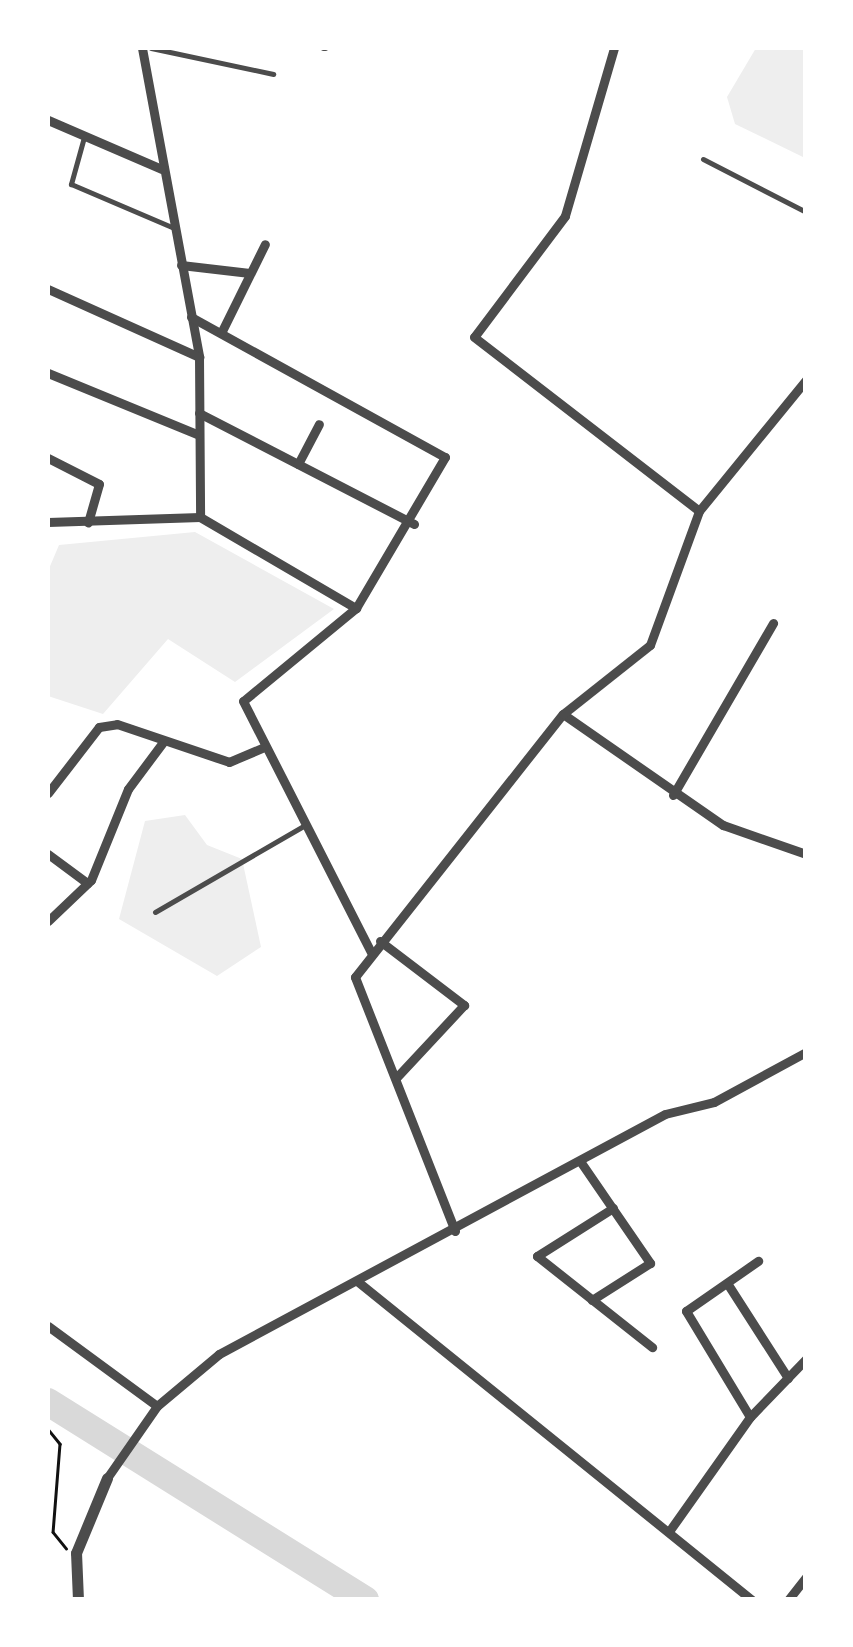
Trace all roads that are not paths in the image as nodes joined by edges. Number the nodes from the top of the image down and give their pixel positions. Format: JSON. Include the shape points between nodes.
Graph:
{"nodes":[{"id":1,"x":142,"y":48,"type":"edge"},
{"id":2,"x":152,"y":48,"type":"edge"},
{"id":3,"x":614,"y":48,"type":"edge"},
{"id":4,"x":273,"y":74,"type":"dead end"},
{"id":5,"x":48,"y":120,"type":"edge"},
{"id":6,"x":85,"y":136,"type":"junction"},
{"id":7,"x":703,"y":159,"type":"dead end"},
{"id":8,"x":162,"y":169,"type":"junction"},
{"id":9,"x":806,"y":212,"type":"edge"},
{"id":10,"x":174,"y":228,"type":"junction"},
{"id":11,"x":265,"y":244,"type":"dead end"},
{"id":12,"x":181,"y":264,"type":"junction"},
{"id":13,"x":250,"y":273,"type":"junction"},
{"id":14,"x":48,"y":289,"type":"edge"},
{"id":15,"x":192,"y":317,"type":"junction"},
{"id":16,"x":220,"y":333,"type":"junction"},
{"id":17,"x":200,"y":357,"type":"junction"},
{"id":18,"x":48,"y":373,"type":"edge"},
{"id":19,"x":806,"y":380,"type":"edge"},
{"id":20,"x":199,"y":413,"type":"junction"},
{"id":21,"x":319,"y":424,"type":"dead end"},
{"id":22,"x":199,"y":435,"type":"junction"},
{"id":23,"x":48,"y":458,"type":"edge"},
{"id":24,"x":298,"y":464,"type":"junction"},
{"id":25,"x":699,"y":510,"type":"junction"},
{"id":26,"x":200,"y":516,"type":"junction"},
{"id":27,"x":48,"y":522,"type":"edge"},
{"id":28,"x":88,"y":522,"type":"junction"},
{"id":29,"x":414,"y":524,"type":"junction"},
{"id":30,"x":356,"y":608,"type":"junction"},
{"id":31,"x":773,"y":622,"type":"dead end"},
{"id":32,"x":563,"y":714,"type":"junction"},
{"id":33,"x":163,"y":742,"type":"junction"},
{"id":34,"x":264,"y":746,"type":"junction"},
{"id":35,"x":48,"y":793,"type":"edge"},
{"id":36,"x":673,"y":795,"type":"junction"},
{"id":37,"x":308,"y":824,"type":"junction"},
{"id":38,"x":48,"y":854,"type":"edge"},
{"id":39,"x":806,"y":854,"type":"edge"},
{"id":40,"x":87,"y":884,"type":"junction"},
{"id":41,"x":155,"y":912,"type":"dead end"},
{"id":42,"x":48,"y":921,"type":"edge"},
{"id":43,"x":380,"y":941,"type":"junction"},
{"id":44,"x":371,"y":952,"type":"junction"},
{"id":45,"x":806,"y":1052,"type":"edge"},
{"id":46,"x":396,"y":1078,"type":"junction"},
{"id":47,"x":580,"y":1161,"type":"junction"},
{"id":48,"x":612,"y":1208,"type":"junction"},
{"id":49,"x":456,"y":1230,"type":"junction"},
{"id":50,"x":758,"y":1262,"type":"dead end"},
{"id":51,"x":357,"y":1281,"type":"junction"},
{"id":52,"x":727,"y":1283,"type":"junction"},
{"id":53,"x":592,"y":1300,"type":"junction"},
{"id":54,"x":48,"y":1326,"type":"edge"},
{"id":55,"x":652,"y":1346,"type":"dead end"},
{"id":56,"x":806,"y":1359,"type":"edge"},
{"id":57,"x":788,"y":1378,"type":"junction"},
{"id":58,"x":157,"y":1406,"type":"junction"},
{"id":59,"x":750,"y":1416,"type":"junction"},
{"id":60,"x":107,"y":1478,"type":"joint"},
{"id":61,"x":670,"y":1530,"type":"junction"},
{"id":62,"x":806,"y":1577,"type":"edge"},
{"id":63,"x":78,"y":1600,"type":"edge"},
{"id":64,"x":752,"y":1600,"type":"edge"},
{"id":65,"x":788,"y":1600,"type":"edge"}],
"edges":[{"from":1,"to":8,"type":"street"},
{"from":2,"to":4,"type":"lane"},
{"from":3,"to":25,"type":"street","via":[[559,229],[474,337]]},
{"from":5,"to":6,"type":"street"},
{"from":6,"to":8,"type":"street"},
{"from":6,"to":10,"type":"lane","via":[[71,184]]},
{"from":7,"to":9,"type":"lane"},
{"from":8,"to":10,"type":"street"},
{"from":10,"to":12,"type":"street"},
{"from":11,"to":13,"type":"street"},
{"from":12,"to":13,"type":"street"},
{"from":12,"to":15,"type":"street"},
{"from":13,"to":16,"type":"street"},
{"from":14,"to":17,"type":"street"},
{"from":15,"to":16,"type":"street"},
{"from":15,"to":17,"type":"street"},
{"from":16,"to":29,"type":"street","via":[[444,458]]},
{"from":17,"to":20,"type":"street"},
{"from":18,"to":22,"type":"street"},
{"from":19,"to":25,"type":"street"},
{"from":20,"to":22,"type":"street"},
{"from":20,"to":24,"type":"street"},
{"from":21,"to":24,"type":"street"},
{"from":22,"to":26,"type":"street"},
{"from":23,"to":28,"type":"street","via":[[100,484]]},
{"from":24,"to":29,"type":"street"},
{"from":25,"to":32,"type":"street","via":[[650,645]]},
{"from":26,"to":28,"type":"street"},
{"from":26,"to":30,"type":"street"},
{"from":27,"to":28,"type":"street"},
{"from":29,"to":30,"type":"street"},
{"from":30,"to":34,"type":"street","via":[[243,701]]},
{"from":31,"to":36,"type":"street"},
{"from":32,"to":36,"type":"street"},
{"from":32,"to":43,"type":"street"},
{"from":33,"to":34,"type":"street","via":[[229,762]]},
{"from":33,"to":35,"type":"street","via":[[99,727]]},
{"from":33,"to":40,"type":"street","via":[[128,789]]},
{"from":34,"to":37,"type":"street"},
{"from":36,"to":39,"type":"street"},
{"from":37,"to":41,"type":"lane"},
{"from":37,"to":44,"type":"street"},
{"from":38,"to":40,"type":"street"},
{"from":40,"to":42,"type":"street"},
{"from":43,"to":44,"type":"street"},
{"from":43,"to":46,"type":"street","via":[[464,1005]]},
{"from":44,"to":46,"type":"street","via":[[355,977]]},
{"from":45,"to":47,"type":"street"},
{"from":46,"to":49,"type":"street"},
{"from":47,"to":48,"type":"street"},
{"from":47,"to":49,"type":"street"},
{"from":48,"to":53,"type":"street","via":[[650,1263]]},
{"from":48,"to":53,"type":"street","via":[[536,1256]]},
{"from":49,"to":51,"type":"street"},
{"from":50,"to":52,"type":"street"},
{"from":51,"to":58,"type":"street","via":[[219,1354]]},
{"from":51,"to":61,"type":"street"},
{"from":52,"to":57,"type":"street"},
{"from":52,"to":59,"type":"street","via":[[686,1311]]},
{"from":53,"to":55,"type":"street"},
{"from":54,"to":58,"type":"street"},
{"from":56,"to":57,"type":"street"},
{"from":57,"to":59,"type":"street"},
{"from":58,"to":60,"type":"street"},
{"from":59,"to":61,"type":"street"},
{"from":60,"to":63,"type":"street","via":[[76,1552]]},
{"from":61,"to":64,"type":"street"},
{"from":62,"to":65,"type":"street"}]}
